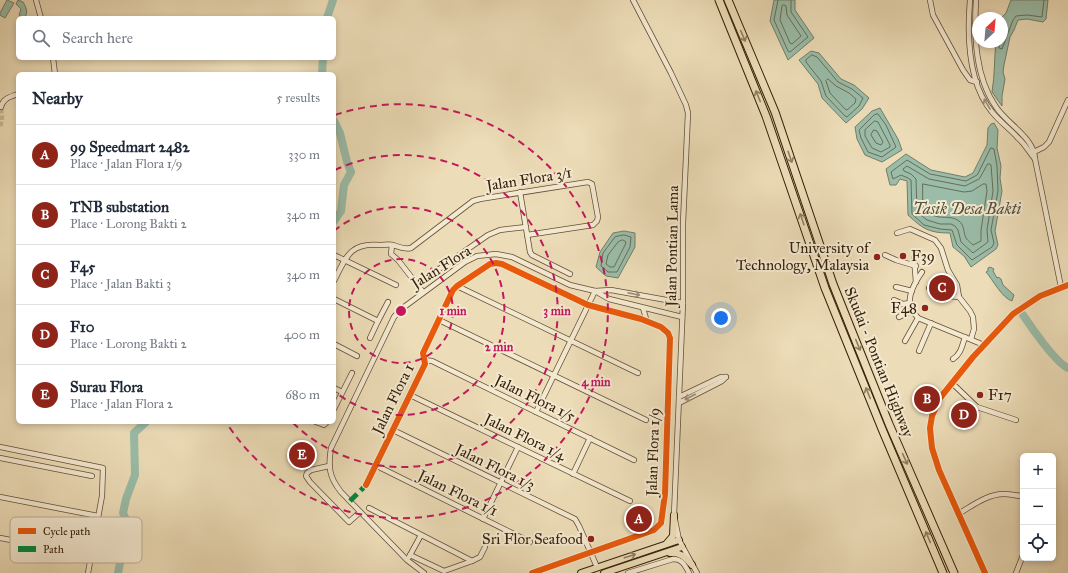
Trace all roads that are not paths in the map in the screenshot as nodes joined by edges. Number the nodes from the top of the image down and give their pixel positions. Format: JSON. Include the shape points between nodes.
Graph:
{"nodes":[{"id":1,"x":36,"y":0,"type":"edge"},
{"id":2,"x":633,"y":0,"type":"edge"},
{"id":3,"x":719,"y":0,"type":"edge"},
{"id":4,"x":728,"y":0,"type":"edge"},
{"id":5,"x":930,"y":0,"type":"edge"},
{"id":6,"x":970,"y":0,"type":"edge"},
{"id":7,"x":976,"y":0,"type":"edge"},
{"id":8,"x":41,"y":16,"type":"edge"},
{"id":9,"x":53,"y":60,"type":"edge"},
{"id":10,"x":56,"y":72,"type":"edge"},
{"id":11,"x":977,"y":82,"type":"junction"},
{"id":12,"x":16,"y":95,"type":"edge"},
{"id":13,"x":1068,"y":100,"type":"edge"},
{"id":14,"x":1,"y":107,"type":"dead end"},
{"id":15,"x":1032,"y":153,"type":"junction"},
{"id":16,"x":520,"y":192,"type":"junction"},
{"id":17,"x":526,"y":227,"type":"junction"},
{"id":18,"x":897,"y":233,"type":"dead end"},
{"id":19,"x":527,"y":235,"type":"junction"},
{"id":20,"x":392,"y":245,"type":"junction"},
{"id":21,"x":885,"y":254,"type":"dead end"},
{"id":22,"x":336,"y":256,"type":"edge"},
{"id":23,"x":914,"y":258,"type":"dead end"},
{"id":24,"x":344,"y":260,"type":"junction"},
{"id":25,"x":502,"y":264,"type":"joint"},
{"id":26,"x":916,"y":266,"type":"junction"},
{"id":27,"x":922,"y":272,"type":"dead end"},
{"id":28,"x":570,"y":274,"type":"dead end"},
{"id":29,"x":429,"y":276,"type":"dead end"},
{"id":30,"x":336,"y":277,"type":"edge"},
{"id":31,"x":916,"y":282,"type":"junction"},
{"id":32,"x":396,"y":285,"type":"dead end"},
{"id":33,"x":1068,"y":285,"type":"edge"},
{"id":34,"x":457,"y":286,"type":"junction"},
{"id":35,"x":896,"y":287,"type":"dead end"},
{"id":36,"x":1061,"y":287,"type":"junction"},
{"id":37,"x":929,"y":288,"type":"dead end"},
{"id":38,"x":595,"y":291,"type":"junction"},
{"id":39,"x":912,"y":291,"type":"junction"},
{"id":40,"x":423,"y":292,"type":"junction"},
{"id":41,"x":959,"y":297,"type":"junction"},
{"id":42,"x":336,"y":300,"type":"edge"},
{"id":43,"x":894,"y":300,"type":"dead end"},
{"id":44,"x":388,"y":302,"type":"dead end"},
{"id":45,"x":683,"y":303,"type":"junction"},
{"id":46,"x":910,"y":303,"type":"junction"},
{"id":47,"x":588,"y":305,"type":"junction"},
{"id":48,"x":643,"y":308,"type":"junction"},
{"id":49,"x":912,"y":310,"type":"junction"},
{"id":50,"x":658,"y":311,"type":"junction"},
{"id":51,"x":899,"y":316,"type":"dead end"},
{"id":52,"x":682,"y":317,"type":"junction"},
{"id":53,"x":918,"y":318,"type":"junction"},
{"id":54,"x":647,"y":319,"type":"junction"},
{"id":55,"x":439,"y":320,"type":"junction"},
{"id":56,"x":378,"y":321,"type":"junction"},
{"id":57,"x":931,"y":323,"type":"junction"},
{"id":58,"x":965,"y":337,"type":"junction"},
{"id":59,"x":370,"y":338,"type":"dead end"},
{"id":60,"x":971,"y":339,"type":"junction"},
{"id":61,"x":571,"y":341,"type":"junction"},
{"id":62,"x":905,"y":341,"type":"dead end"},
{"id":63,"x":336,"y":345,"type":"edge"},
{"id":64,"x":984,"y":345,"type":"junction"},
{"id":65,"x":918,"y":351,"type":"dead end"},
{"id":66,"x":357,"y":356,"type":"dead end"},
{"id":67,"x":953,"y":359,"type":"dead end"},
{"id":68,"x":424,"y":360,"type":"junction"},
{"id":69,"x":352,"y":373,"type":"dead end"},
{"id":70,"x":638,"y":373,"type":"dead end"},
{"id":71,"x":554,"y":376,"type":"junction"},
{"id":72,"x":952,"y":383,"type":"junction"},
{"id":73,"x":336,"y":389,"type":"edge"},
{"id":74,"x":342,"y":392,"type":"junction"},
{"id":75,"x":410,"y":395,"type":"junction"},
{"id":76,"x":679,"y":397,"type":"junction"},
{"id":77,"x":679,"y":403,"type":"junction"},
{"id":78,"x":336,"y":405,"type":"edge"},
{"id":79,"x":536,"y":412,"type":"junction"},
{"id":80,"x":646,"y":420,"type":"dead end"},
{"id":81,"x":1016,"y":420,"type":"dead end"},
{"id":82,"x":393,"y":430,"type":"junction"},
{"id":83,"x":590,"y":438,"type":"junction"},
{"id":84,"x":518,"y":447,"type":"junction"},
{"id":85,"x":0,"y":448,"type":"edge"},
{"id":86,"x":0,"y":458,"type":"edge"},
{"id":87,"x":634,"y":460,"type":"dead end"},
{"id":88,"x":375,"y":465,"type":"junction"},
{"id":89,"x":329,"y":466,"type":"junction"},
{"id":90,"x":573,"y":474,"type":"junction"},
{"id":91,"x":92,"y":476,"type":"dead end"},
{"id":92,"x":500,"y":483,"type":"junction"},
{"id":93,"x":366,"y":485,"type":"dead end"},
{"id":94,"x":1020,"y":496,"type":"edge"},
{"id":95,"x":0,"y":497,"type":"edge"},
{"id":96,"x":630,"y":501,"type":"dead end"},
{"id":97,"x":369,"y":508,"type":"dead end"},
{"id":98,"x":360,"y":512,"type":"junction"},
{"id":99,"x":674,"y":514,"type":"junction"},
{"id":100,"x":958,"y":514,"type":"junction"},
{"id":101,"x":98,"y":516,"type":"joint"},
{"id":102,"x":483,"y":519,"type":"junction"},
{"id":103,"x":421,"y":534,"type":"junction"},
{"id":104,"x":0,"y":538,"type":"edge"},
{"id":105,"x":10,"y":540,"type":"edge"},
{"id":106,"x":679,"y":540,"type":"junction"},
{"id":107,"x":530,"y":542,"type":"dead end"},
{"id":108,"x":663,"y":546,"type":"junction"},
{"id":109,"x":485,"y":547,"type":"dead end"},
{"id":110,"x":682,"y":547,"type":"junction"},
{"id":111,"x":591,"y":553,"type":"junction"},
{"id":112,"x":662,"y":553,"type":"junction"},
{"id":113,"x":410,"y":555,"type":"junction"},
{"id":114,"x":407,"y":560,"type":"junction"},
{"id":115,"x":472,"y":561,"type":"junction"},
{"id":116,"x":1021,"y":561,"type":"edge"},
{"id":117,"x":89,"y":563,"type":"edge"},
{"id":118,"x":692,"y":565,"type":"junction"},
{"id":119,"x":598,"y":570,"type":"edge"},
{"id":120,"x":642,"y":571,"type":"edge"},
{"id":121,"x":88,"y":573,"type":"edge"},
{"id":122,"x":424,"y":573,"type":"edge"},
{"id":123,"x":532,"y":573,"type":"edge"},
{"id":124,"x":581,"y":573,"type":"edge"},
{"id":125,"x":604,"y":573,"type":"edge"},
{"id":126,"x":628,"y":573,"type":"edge"},
{"id":127,"x":690,"y":573,"type":"edge"},
{"id":128,"x":697,"y":573,"type":"edge"},
{"id":129,"x":943,"y":573,"type":"edge"},
{"id":130,"x":954,"y":573,"type":"edge"},
{"id":131,"x":985,"y":573,"type":"edge"},
{"id":132,"x":1016,"y":573,"type":"edge"}],
"edges":[{"from":1,"to":8,"type":"street"},
{"from":2,"to":45,"type":"street","name":"Jalan Pontian Lama","via":[[671,72],[688,113]]},
{"from":129,"to":3,"type":"highway","name":"Skudai - Pontian Highway","one_way":true,"via":[[825,288],[766,116]]},
{"from":4,"to":130,"type":"highway","name":"Skudai - Pontian Highway","one_way":true,"via":[[775,112],[839,299],[889,424]]},
{"from":5,"to":11,"type":"street","via":[[933,15],[964,70],[970,80]]},
{"from":6,"to":11,"type":"street","via":[[970,49]]},
{"from":7,"to":15,"type":"street","via":[[977,50],[984,84],[1002,116],[1022,134]]},
{"from":9,"to":10,"type":"street"},
{"from":15,"to":11,"type":"street","one_way":true,"via":[[992,112]]},
{"from":12,"to":14,"type":"street","via":[[6,98]]},
{"from":13,"to":15,"type":"street","via":[[1049,142]]},
{"from":15,"to":36,"type":"street"},
{"from":16,"to":17,"type":"street"},
{"from":16,"to":19,"type":"street","name":"Jalan Flora 3/1","via":[[591,182],[598,217],[593,224]]},
{"from":16,"to":20,"type":"street","name":"Jalan Flora 3/1","via":[[473,201],[410,248]]},
{"from":17,"to":19,"type":"street"},
{"from":17,"to":29,"type":"street","via":[[500,230],[488,235]]},
{"from":18,"to":41,"type":"street","via":[[910,229],[935,240],[957,285]]},
{"from":19,"to":28,"type":"street","via":[[528,248],[532,255]]},
{"from":20,"to":24,"type":"street","name":"Jalan Flora 3/1","via":[[358,246]]},
{"from":20,"to":40,"type":"street","via":[[392,254]]},
{"from":21,"to":26,"type":"street"},
{"from":22,"to":24,"type":"street"},
{"from":23,"to":26,"type":"street"},
{"from":24,"to":30,"type":"street","name":"Jalan Flora 3/1"},
{"from":24,"to":32,"type":"street"},
{"from":25,"to":34,"type":"street","name":"Jalan Flora 1","via":[[490,264]]},
{"from":25,"to":47,"type":"street","name":"Jalan Flora 1/9"},
{"from":26,"to":31,"type":"street"},
{"from":27,"to":31,"type":"street"},
{"from":31,"to":39,"type":"street"},
{"from":33,"to":36,"type":"street"},
{"from":34,"to":55,"type":"street","name":"Jalan Flora 1"},
{"from":34,"to":61,"type":"street"},
{"from":35,"to":39,"type":"street"},
{"from":36,"to":64,"type":"street","via":[[1026,304]]},
{"from":37,"to":41,"type":"street","via":[[948,296]]},
{"from":38,"to":40,"type":"street","name":"Jalan Flora","via":[[570,284],[512,257],[496,254],[478,256],[465,262]]},
{"from":38,"to":45,"type":"street","name":"Jalan Flora","one_way":true,"via":[[610,290]]},
{"from":38,"to":47,"type":"street"},
{"from":38,"to":48,"type":"street","name":"Jalan Flora","via":[[609,299]]},
{"from":39,"to":46,"type":"street"},
{"from":40,"to":89,"type":"street","name":"Jalan Flora","via":[[394,318],[331,448]]},
{"from":41,"to":60,"type":"street","via":[[973,317],[974,329]]},
{"from":42,"to":56,"type":"street"},
{"from":43,"to":46,"type":"street","via":[[903,304]]},
{"from":44,"to":56,"type":"street"},
{"from":45,"to":52,"type":"street","name":"Jalan Pontian Lama"},
{"from":46,"to":49,"type":"street"},
{"from":47,"to":54,"type":"street","name":"Jalan Flora 1/9"},
{"from":47,"to":61,"type":"street"},
{"from":48,"to":50,"type":"street","name":"Jalan Flora"},
{"from":48,"to":54,"type":"street"},
{"from":49,"to":51,"type":"street"},
{"from":49,"to":53,"type":"street"},
{"from":50,"to":52,"type":"street","name":"Jalan Flora"},
{"from":50,"to":54,"type":"street","via":[[650,314]]},
{"from":52,"to":76,"type":"street","name":"Jalan Pontian Lama"},
{"from":53,"to":57,"type":"street"},
{"from":53,"to":62,"type":"street"},
{"from":54,"to":111,"type":"street","name":"Jalan Flora 1/9","via":[[661,327],[670,338],[665,494],[661,523],[654,530]]},
{"from":55,"to":68,"type":"street","name":"Jalan Flora 1","via":[[423,353]]},
{"from":55,"to":71,"type":"street"},
{"from":56,"to":59,"type":"street"},
{"from":57,"to":58,"type":"street"},
{"from":57,"to":65,"type":"street"},
{"from":58,"to":60,"type":"street"},
{"from":58,"to":67,"type":"street","via":[[959,355]]},
{"from":60,"to":64,"type":"street"},
{"from":61,"to":70,"type":"street"},
{"from":61,"to":71,"type":"street"},
{"from":63,"to":66,"type":"street"},
{"from":64,"to":72,"type":"street"},
{"from":68,"to":75,"type":"street","name":"Jalan Flora 1"},
{"from":68,"to":79,"type":"street","name":"Jalan Flora 1/5","via":[[432,361]]},
{"from":69,"to":74,"type":"street"},
{"from":71,"to":79,"type":"street"},
{"from":71,"to":80,"type":"street"},
{"from":72,"to":81,"type":"street","via":[[977,407]]},
{"from":72,"to":100,"type":"street","via":[[940,398],[930,428],[938,470]]},
{"from":73,"to":74,"type":"street"},
{"from":74,"to":78,"type":"street"},
{"from":75,"to":82,"type":"street","name":"Jalan Flora 1"},
{"from":75,"to":84,"type":"street","name":"Jalan Flora 1/4"},
{"from":76,"to":77,"type":"street","name":"Jalan Pontian Lama"},
{"from":76,"to":77,"type":"street","one_way":true,"via":[[726,377]]},
{"from":77,"to":99,"type":"street","name":"Jalan Pontian Lama"},
{"from":79,"to":83,"type":"street","name":"Jalan Flora 1/5"},
{"from":82,"to":88,"type":"street","name":"Jalan Flora 1"},
{"from":82,"to":92,"type":"street","name":"Jalan Flora 1/3"},
{"from":83,"to":87,"type":"street","name":"Jalan Flora 1/5"},
{"from":83,"to":90,"type":"street"},
{"from":84,"to":90,"type":"street","name":"Jalan Flora 1/4"},
{"from":84,"to":92,"type":"street"},
{"from":85,"to":101,"type":"street","via":[[103,468]]},
{"from":86,"to":91,"type":"street"},
{"from":88,"to":93,"type":"street","name":"Jalan Flora 1"},
{"from":88,"to":102,"type":"street","name":"Jalan Flora 1/1"},
{"from":89,"to":98,"type":"street","name":"Jalan Flora","via":[[334,483]]},
{"from":89,"to":98,"type":"street","via":[[309,471],[306,476],[349,522]]},
{"from":90,"to":96,"type":"street","name":"Jalan Flora 1/4"},
{"from":92,"to":102,"type":"street"},
{"from":92,"to":111,"type":"street","name":"Jalan Flora 1/3","via":[[575,519]]},
{"from":94,"to":100,"type":"street","via":[[994,495]]},
{"from":95,"to":101,"type":"street"},
{"from":97,"to":103,"type":"street"},
{"from":98,"to":114,"type":"street","name":"Jalan Flora"},
{"from":99,"to":106,"type":"street","name":"Jalan Pontian Lama"},
{"from":99,"to":108,"type":"main road","via":[[673,536]]},
{"from":100,"to":131,"type":"street"},
{"from":102,"to":107,"type":"street","name":"Jalan Flora 1/1"},
{"from":103,"to":113,"type":"street"},
{"from":103,"to":115,"type":"street"},
{"from":104,"to":105,"type":"street"},
{"from":106,"to":108,"type":"main road"},
{"from":106,"to":110,"type":"street","name":"Jalan Pontian Lama"},
{"from":119,"to":108,"type":"main road","one_way":true},
{"from":109,"to":115,"type":"street","via":[[480,557]]},
{"from":110,"to":112,"type":"main road"},
{"from":110,"to":118,"type":"street","name":"Jalan Pontian Lama"},
{"from":111,"to":119,"type":"street","name":"Jalan Flora 1/3"},
{"from":111,"to":123,"type":"street","name":"Jalan Flora 1/9"},
{"from":112,"to":118,"type":"main road","via":[[678,553]]},
{"from":112,"to":125,"type":"main road"},
{"from":113,"to":114,"type":"street"},
{"from":113,"to":115,"type":"street","via":[[444,571]]},
{"from":114,"to":122,"type":"street","name":"Jalan Flora"},
{"from":116,"to":132,"type":"street"},
{"from":117,"to":121,"type":"street"},
{"from":118,"to":128,"type":"street","name":"Jalan Pontian Lama"},
{"from":119,"to":124,"type":"main road"},
{"from":120,"to":126,"type":"street"},
{"from":120,"to":127,"type":"street","via":[[677,559],[683,562]]}]}
